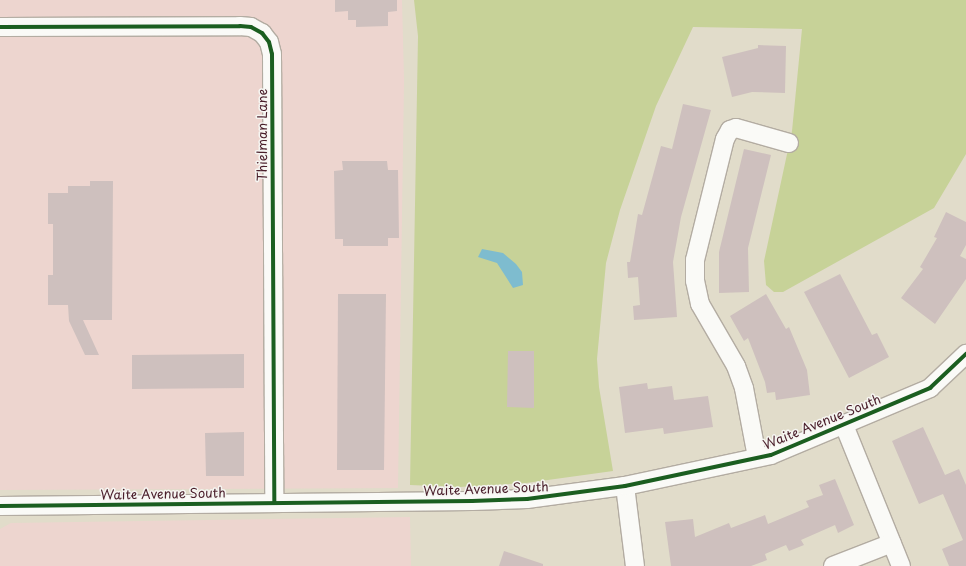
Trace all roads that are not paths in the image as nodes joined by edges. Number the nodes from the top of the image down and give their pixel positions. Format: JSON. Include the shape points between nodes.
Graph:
{"nodes":[{"id":1,"x":0,"y":27,"type":"edge"},
{"id":2,"x":788,"y":143,"type":"dead end"},
{"id":3,"x":966,"y":354,"type":"edge"},
{"id":4,"x":844,"y":425,"type":"junction"},
{"id":5,"x":757,"y":457,"type":"junction"},
{"id":6,"x":625,"y":486,"type":"junction"},
{"id":7,"x":274,"y":503,"type":"junction"},
{"id":8,"x":0,"y":506,"type":"edge"},
{"id":9,"x":892,"y":543,"type":"junction"},
{"id":10,"x":635,"y":566,"type":"edge"},
{"id":11,"x":833,"y":566,"type":"edge"},
{"id":12,"x":902,"y":566,"type":"edge"}],
"edges":[{"from":1,"to":7,"type":"street","name":"Thielman Lane","via":[[240,26],[251,27],[262,33],[269,42],[272,54]]},
{"from":2,"to":5,"type":"street","via":[[736,128],[730,130],[725,139],[695,260],[695,281],[700,304],[736,366],[744,388]]},
{"from":3,"to":4,"type":"street","name":"Waite Avenue South","via":[[930,388]]},
{"from":4,"to":5,"type":"street","name":"Waite Avenue South","via":[[771,455]]},
{"from":4,"to":9,"type":"street"},
{"from":5,"to":6,"type":"street","name":"Waite Avenue South"},
{"from":6,"to":7,"type":"street","name":"Waite Avenue South","via":[[527,499]]},
{"from":6,"to":10,"type":"street"},
{"from":7,"to":8,"type":"street","name":"Waite Avenue South"},
{"from":9,"to":11,"type":"street"},
{"from":9,"to":12,"type":"street"}]}
